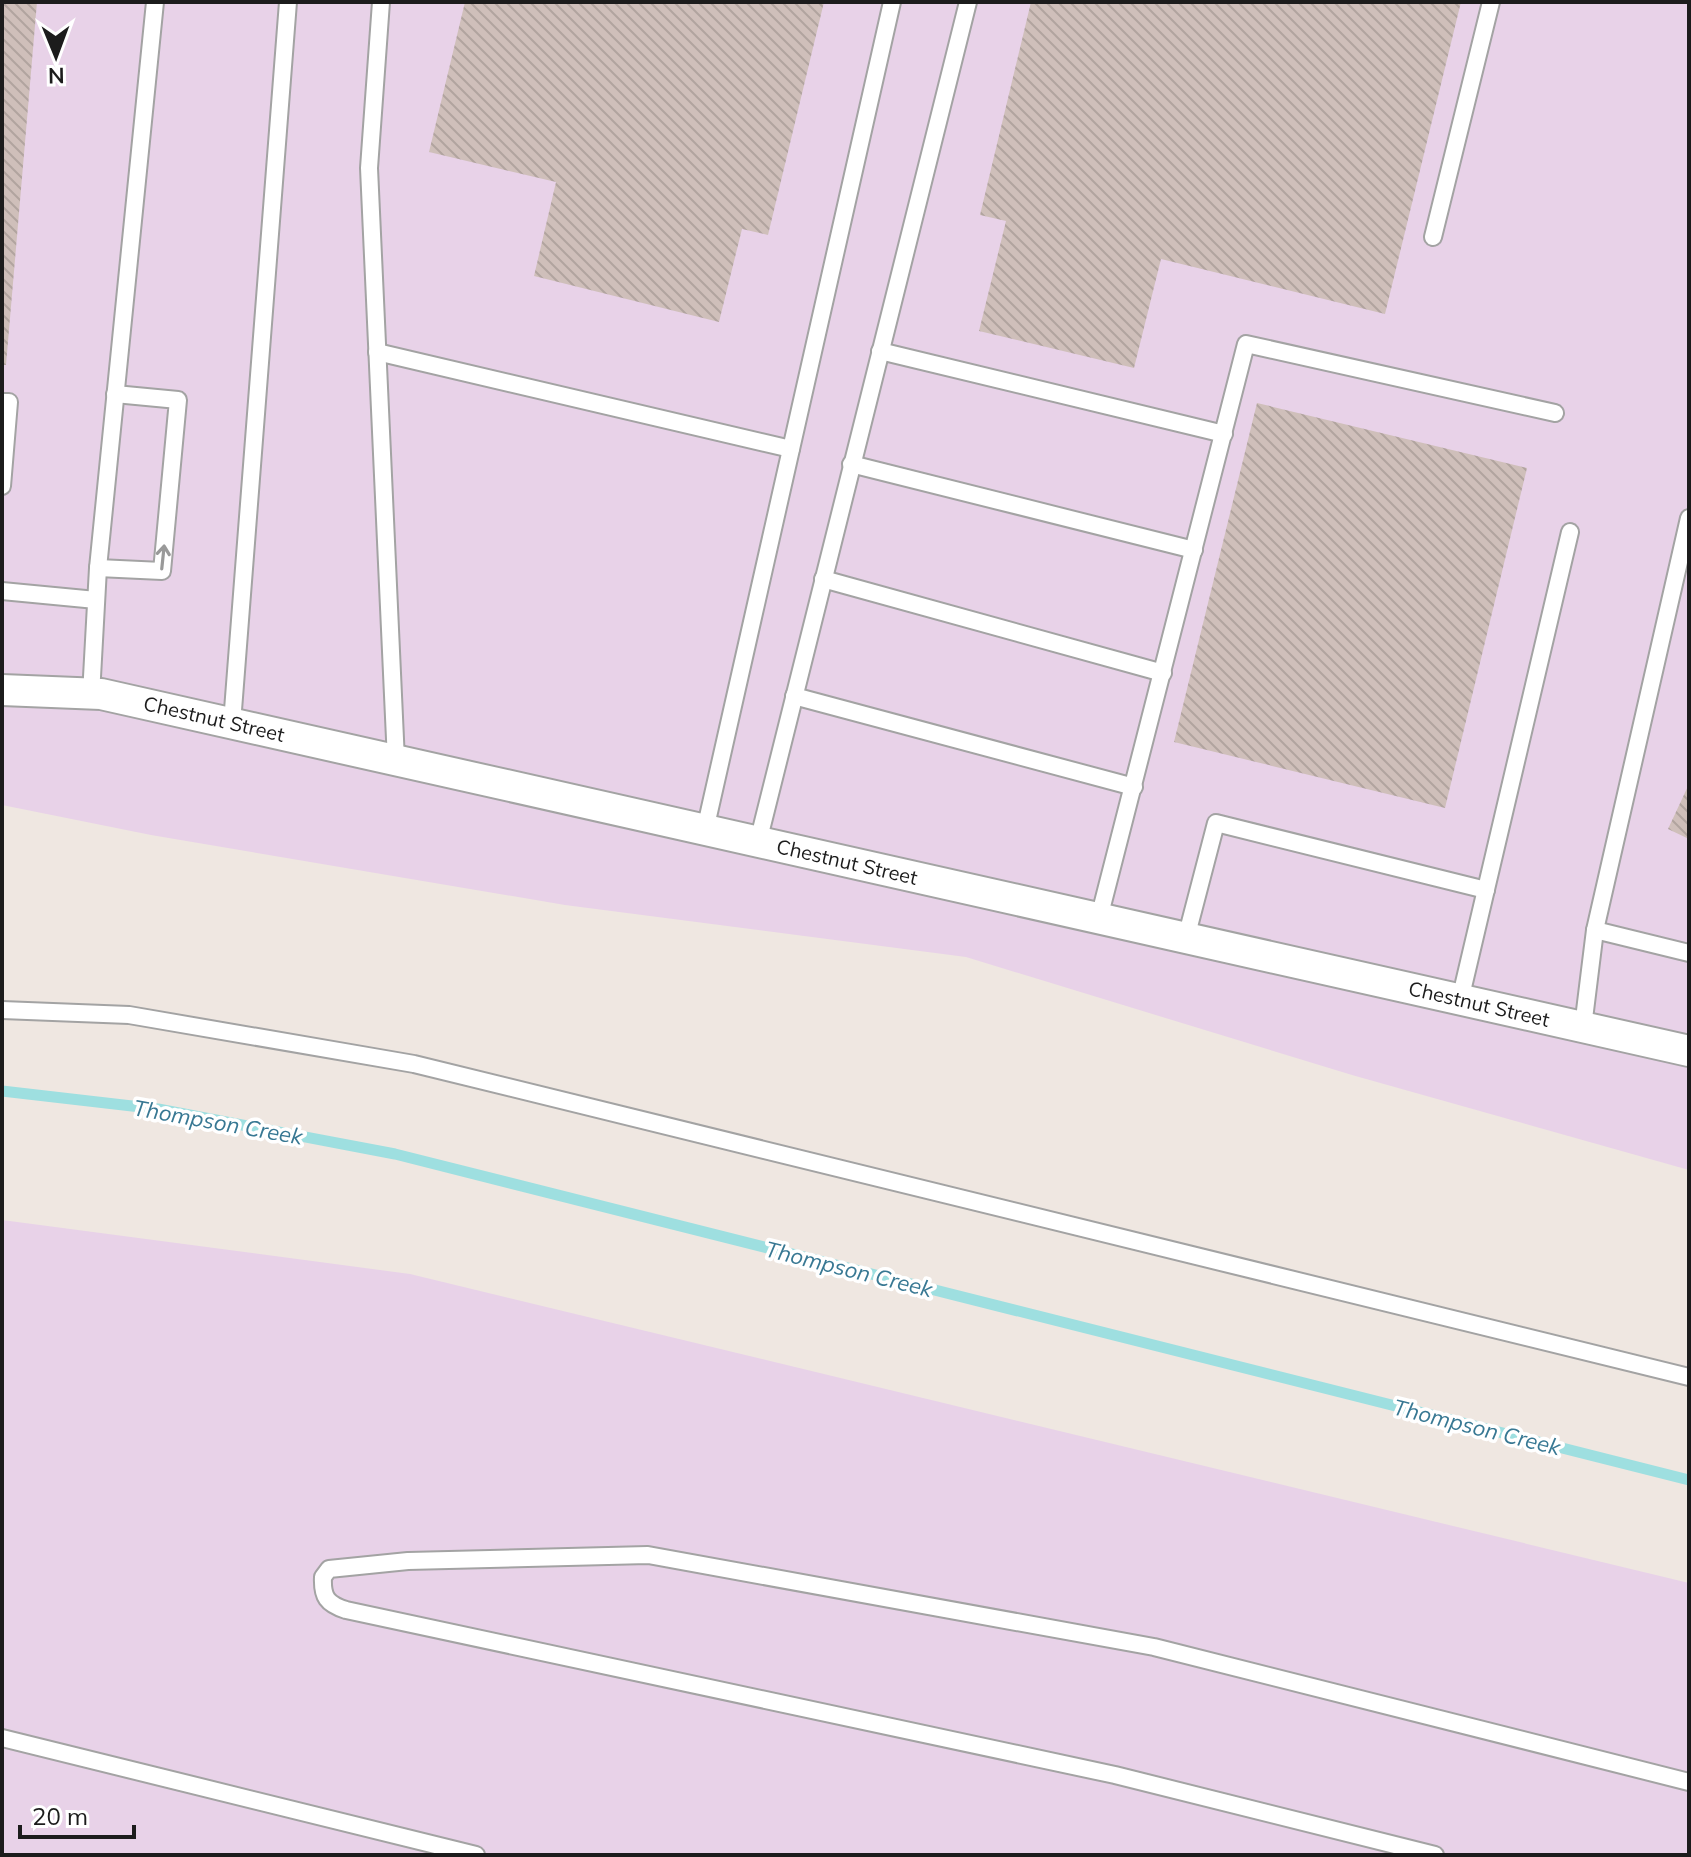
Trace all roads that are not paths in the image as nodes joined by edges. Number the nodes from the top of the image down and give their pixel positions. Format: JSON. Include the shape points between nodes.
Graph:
{"nodes":[{"id":1,"x":155,"y":2,"type":"edge"},
{"id":2,"x":288,"y":2,"type":"edge"},
{"id":3,"x":381,"y":2,"type":"edge"},
{"id":4,"x":892,"y":2,"type":"edge"},
{"id":5,"x":968,"y":2,"type":"edge"},
{"id":6,"x":1491,"y":2,"type":"edge"},
{"id":7,"x":1433,"y":237,"type":"dead end"},
{"id":8,"x":880,"y":351,"type":"junction"},
{"id":9,"x":377,"y":352,"type":"junction"},
{"id":10,"x":115,"y":394,"type":"junction"},
{"id":11,"x":2,"y":402,"type":"edge"},
{"id":12,"x":1555,"y":413,"type":"dead end"},
{"id":13,"x":1224,"y":434,"type":"junction"},
{"id":14,"x":791,"y":449,"type":"junction"},
{"id":15,"x":851,"y":464,"type":"junction"},
{"id":16,"x":2,"y":486,"type":"edge"},
{"id":17,"x":1689,"y":518,"type":"edge"},
{"id":18,"x":1570,"y":532,"type":"dead end"},
{"id":19,"x":1194,"y":550,"type":"junction"},
{"id":20,"x":98,"y":568,"type":"junction"},
{"id":21,"x":823,"y":579,"type":"junction"},
{"id":22,"x":2,"y":591,"type":"edge"},
{"id":23,"x":96,"y":600,"type":"junction"},
{"id":24,"x":1163,"y":673,"type":"junction"},
{"id":25,"x":2,"y":690,"type":"edge"},
{"id":26,"x":91,"y":695,"type":"junction"},
{"id":27,"x":794,"y":696,"type":"junction"},
{"id":28,"x":232,"y":723,"type":"junction"},
{"id":29,"x":396,"y":761,"type":"junction"},
{"id":30,"x":1134,"y":787,"type":"junction"},
{"id":31,"x":705,"y":830,"type":"junction"},
{"id":32,"x":758,"y":842,"type":"junction"},
{"id":33,"x":1486,"y":890,"type":"junction"},
{"id":34,"x":1099,"y":918,"type":"junction"},
{"id":35,"x":1595,"y":930,"type":"junction"},
{"id":36,"x":1186,"y":938,"type":"junction"},
{"id":37,"x":1689,"y":953,"type":"edge"},
{"id":38,"x":1460,"y":1000,"type":"junction"},
{"id":39,"x":2,"y":1010,"type":"edge"},
{"id":40,"x":1583,"y":1027,"type":"junction"},
{"id":41,"x":1689,"y":1051,"type":"edge"},
{"id":42,"x":1689,"y":1377,"type":"edge"},
{"id":43,"x":2,"y":1738,"type":"edge"},
{"id":44,"x":1689,"y":1782,"type":"edge"},
{"id":45,"x":476,"y":1855,"type":"edge"},
{"id":46,"x":1435,"y":1855,"type":"edge"}],
"edges":[{"from":1,"to":10,"type":"lane"},
{"from":2,"to":28,"type":"lane"},
{"from":3,"to":9,"type":"lane","via":[[369,168]]},
{"from":4,"to":14,"type":"lane"},
{"from":5,"to":8,"type":"lane"},
{"from":6,"to":7,"type":"lane"},
{"from":8,"to":13,"type":"lane"},
{"from":8,"to":15,"type":"lane"},
{"from":9,"to":14,"type":"lane"},
{"from":9,"to":29,"type":"lane"},
{"from":10,"to":20,"type":"lane"},
{"from":20,"to":10,"type":"lane","one_way":true,"via":[[162,571],[178,400]]},
{"from":11,"to":16,"type":"lane","via":[[9,402]]},
{"from":12,"to":13,"type":"lane","via":[[1246,344]]},
{"from":13,"to":19,"type":"lane"},
{"from":14,"to":31,"type":"lane"},
{"from":15,"to":19,"type":"lane"},
{"from":15,"to":21,"type":"lane"},
{"from":17,"to":35,"type":"lane"},
{"from":18,"to":33,"type":"lane"},
{"from":19,"to":24,"type":"lane"},
{"from":20,"to":23,"type":"lane"},
{"from":21,"to":24,"type":"lane"},
{"from":21,"to":27,"type":"lane"},
{"from":22,"to":23,"type":"lane"},
{"from":23,"to":26,"type":"lane"},
{"from":24,"to":30,"type":"lane"},
{"from":25,"to":26,"type":"street","name":"Chestnut Street"},
{"from":26,"to":28,"type":"street","name":"Chestnut Street"},
{"from":27,"to":30,"type":"lane"},
{"from":27,"to":32,"type":"lane"},
{"from":28,"to":29,"type":"street","name":"Chestnut Street"},
{"from":29,"to":31,"type":"street","name":"Chestnut Street"},
{"from":30,"to":34,"type":"lane"},
{"from":31,"to":32,"type":"street","name":"Chestnut Street"},
{"from":32,"to":34,"type":"street","name":"Chestnut Street"},
{"from":33,"to":36,"type":"lane","via":[[1216,823]]},
{"from":33,"to":38,"type":"lane"},
{"from":34,"to":36,"type":"street","name":"Chestnut Street"},
{"from":35,"to":37,"type":"lane"},
{"from":35,"to":40,"type":"lane"},
{"from":36,"to":38,"type":"street","name":"Chestnut Street"},
{"from":38,"to":40,"type":"street","name":"Chestnut Street"},
{"from":39,"to":42,"type":"lane","via":[[129,1015],[414,1064]]},
{"from":40,"to":41,"type":"street","name":"Chestnut Street"},
{"from":43,"to":45,"type":"lane"},
{"from":44,"to":46,"type":"lane","via":[[1154,1647],[648,1555],[408,1561],[329,1569],[323,1577],[324,1598],[346,1610],[1115,1775]]}]}
